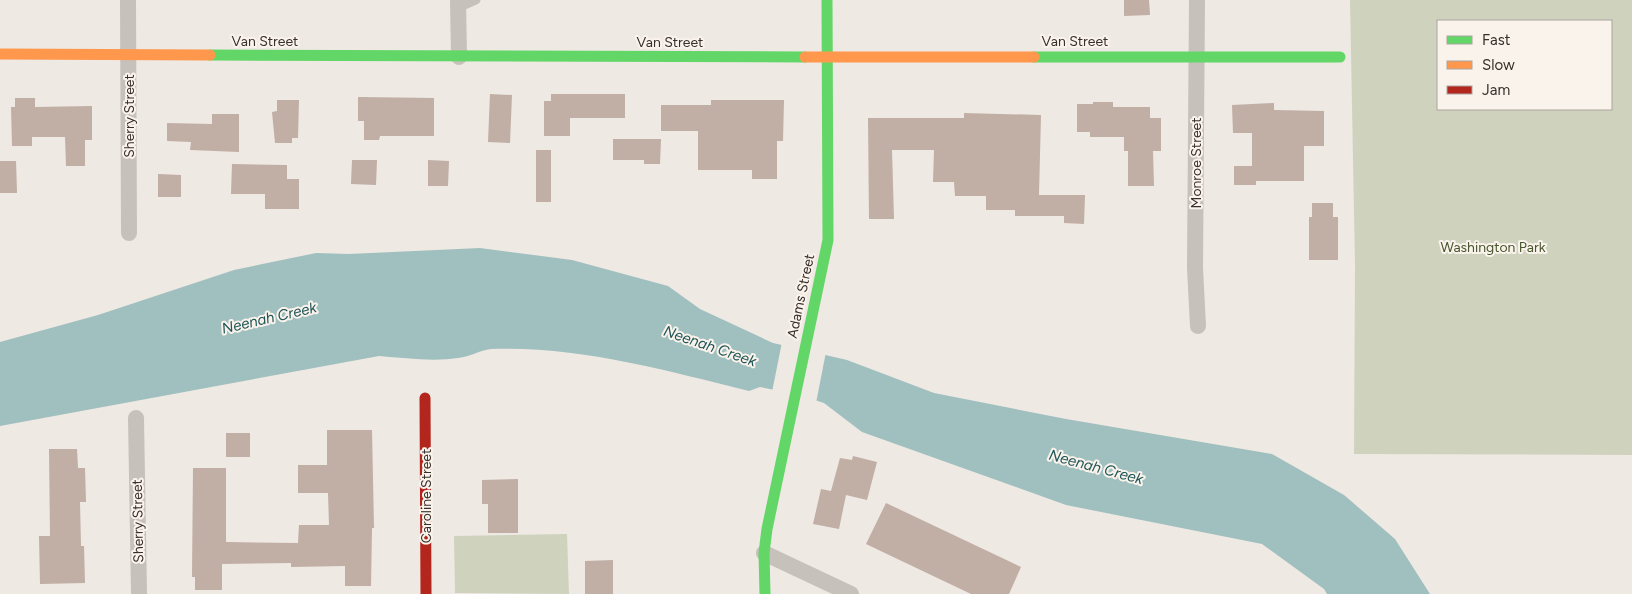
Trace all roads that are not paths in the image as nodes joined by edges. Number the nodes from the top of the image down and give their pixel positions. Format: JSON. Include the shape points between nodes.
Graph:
{"nodes":[{"id":1,"x":128,"y":0,"type":"edge"},
{"id":2,"x":476,"y":0,"type":"edge"},
{"id":3,"x":827,"y":0,"type":"edge"},
{"id":4,"x":1197,"y":0,"type":"edge"},
{"id":5,"x":458,"y":4,"type":"edge"},
{"id":6,"x":0,"y":54,"type":"edge"},
{"id":7,"x":128,"y":55,"type":"junction"},
{"id":8,"x":459,"y":57,"type":"junction"},
{"id":9,"x":828,"y":57,"type":"junction"},
{"id":10,"x":1196,"y":57,"type":"junction"},
{"id":11,"x":1340,"y":57,"type":"dead end"},
{"id":12,"x":129,"y":233,"type":"dead end"},
{"id":13,"x":1198,"y":326,"type":"dead end"},
{"id":14,"x":425,"y":398,"type":"dead end"},
{"id":15,"x":136,"y":418,"type":"dead end"},
{"id":16,"x":764,"y":553,"type":"junction"},
{"id":17,"x":139,"y":594,"type":"edge"},
{"id":18,"x":426,"y":594,"type":"edge"},
{"id":19,"x":765,"y":594,"type":"edge"},
{"id":20,"x":852,"y":594,"type":"edge"}],
"edges":[{"from":1,"to":7,"type":"street","name":"Sherry Street"},
{"from":2,"to":5,"type":"lane"},
{"from":3,"to":9,"type":"street","name":"Adams Street"},
{"from":4,"to":10,"type":"street","name":"Monroe Street"},
{"from":5,"to":8,"type":"street"},
{"from":6,"to":7,"type":"street","name":"Van Street"},
{"from":7,"to":8,"type":"street","name":"Van Street"},
{"from":7,"to":12,"type":"street","name":"Sherry Street"},
{"from":8,"to":9,"type":"street","name":"Van Street"},
{"from":9,"to":10,"type":"street","name":"Van Street"},
{"from":9,"to":16,"type":"street","name":"Adams Street","via":[[828,240]]},
{"from":10,"to":11,"type":"street","name":"Van Street"},
{"from":10,"to":13,"type":"street","name":"Monroe Street","via":[[1195,268]]},
{"from":14,"to":18,"type":"street","name":"Caroline Street"},
{"from":15,"to":17,"type":"street","name":"Sherry Street"},
{"from":16,"to":19,"type":"street","name":"Adams Street"},
{"from":16,"to":20,"type":"street"}]}
